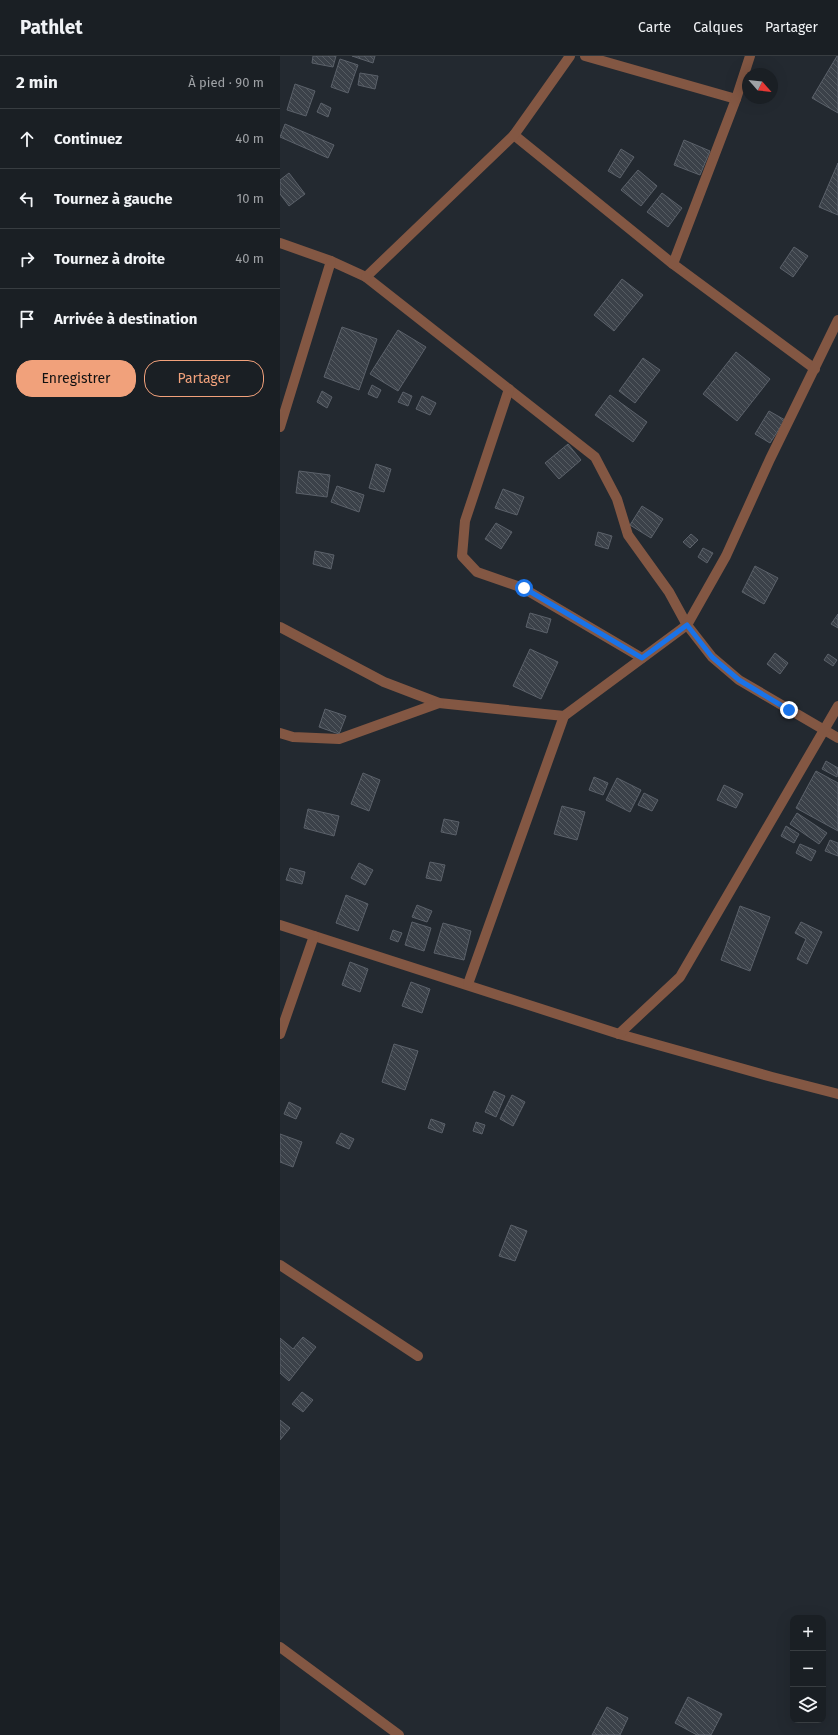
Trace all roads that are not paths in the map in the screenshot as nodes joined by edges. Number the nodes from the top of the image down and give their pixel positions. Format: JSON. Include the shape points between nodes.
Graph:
{"nodes":[{"id":1,"x":570,"y":56,"type":"edge"},
{"id":2,"x":585,"y":56,"type":"edge"},
{"id":3,"x":750,"y":56,"type":"edge"},
{"id":4,"x":736,"y":99,"type":"junction"},
{"id":5,"x":514,"y":135,"type":"junction"},
{"id":6,"x":280,"y":243,"type":"edge"},
{"id":7,"x":332,"y":261,"type":"junction"},
{"id":8,"x":673,"y":264,"type":"junction"},
{"id":9,"x":366,"y":277,"type":"junction"},
{"id":10,"x":838,"y":320,"type":"edge"},
{"id":11,"x":836,"y":333,"type":"edge"},
{"id":12,"x":815,"y":369,"type":"junction"},
{"id":13,"x":509,"y":389,"type":"junction"},
{"id":14,"x":280,"y":427,"type":"edge"},
{"id":15,"x":687,"y":625,"type":"junction"},
{"id":16,"x":280,"y":627,"type":"edge"},
{"id":17,"x":642,"y":658,"type":"junction"},
{"id":18,"x":439,"y":703,"type":"junction"},
{"id":19,"x":838,"y":706,"type":"edge"},
{"id":20,"x":564,"y":716,"type":"junction"},
{"id":21,"x":825,"y":730,"type":"junction"},
{"id":22,"x":280,"y":733,"type":"edge"},
{"id":23,"x":838,"y":738,"type":"edge"},
{"id":24,"x":280,"y":925,"type":"edge"},
{"id":25,"x":314,"y":936,"type":"junction"},
{"id":26,"x":468,"y":984,"type":"junction"},
{"id":27,"x":280,"y":1034,"type":"edge"},
{"id":28,"x":619,"y":1034,"type":"junction"},
{"id":29,"x":838,"y":1094,"type":"edge"},
{"id":30,"x":280,"y":1265,"type":"edge"},
{"id":31,"x":418,"y":1356,"type":"dead end"},
{"id":32,"x":280,"y":1647,"type":"edge"},
{"id":33,"x":399,"y":1735,"type":"edge"}],
"edges":[{"from":1,"to":5,"type":"street"},
{"from":2,"to":4,"type":"street"},
{"from":3,"to":4,"type":"street"},
{"from":4,"to":8,"type":"street"},
{"from":5,"to":8,"type":"street"},
{"from":5,"to":9,"type":"street"},
{"from":6,"to":7,"type":"street"},
{"from":7,"to":9,"type":"street"},
{"from":7,"to":14,"type":"street"},
{"from":8,"to":12,"type":"street"},
{"from":9,"to":13,"type":"street"},
{"from":10,"to":11,"type":"street"},
{"from":11,"to":12,"type":"street"},
{"from":12,"to":15,"type":"street","via":[[726,556]]},
{"from":13,"to":15,"type":"street","via":[[595,457],[617,499],[628,535],[670,592]]},
{"from":13,"to":17,"type":"street","via":[[465,520],[462,556],[477,572],[524,588]]},
{"from":15,"to":17,"type":"street"},
{"from":15,"to":21,"type":"street","via":[[712,657],[739,680]]},
{"from":16,"to":18,"type":"street","via":[[384,682]]},
{"from":17,"to":20,"type":"street"},
{"from":18,"to":20,"type":"street"},
{"from":18,"to":22,"type":"street","via":[[339,739],[293,737]]},
{"from":19,"to":21,"type":"street"},
{"from":20,"to":26,"type":"street"},
{"from":21,"to":23,"type":"street"},
{"from":21,"to":28,"type":"street","via":[[680,976]]},
{"from":24,"to":25,"type":"street"},
{"from":25,"to":26,"type":"street"},
{"from":25,"to":27,"type":"street"},
{"from":26,"to":28,"type":"street"},
{"from":28,"to":29,"type":"street"},
{"from":30,"to":31,"type":"street"},
{"from":32,"to":33,"type":"street"}]}
